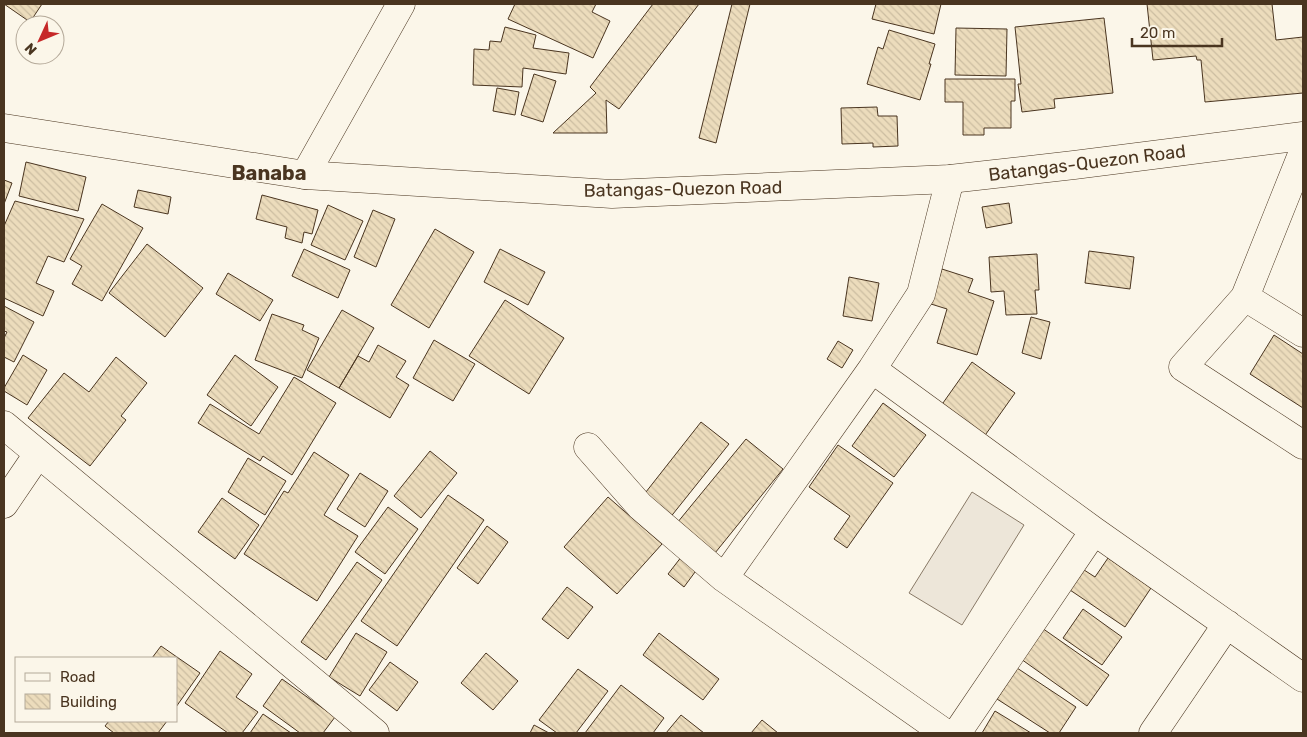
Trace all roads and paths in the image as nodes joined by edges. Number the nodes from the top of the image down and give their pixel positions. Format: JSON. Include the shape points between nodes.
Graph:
{"nodes":[{"id":1,"x":401,"y":4,"type":"edge"},
{"id":2,"x":4,"y":128,"type":"edge"},
{"id":3,"x":1303,"y":136,"type":"edge"},
{"id":4,"x":1303,"y":152,"type":"edge"},
{"id":5,"x":306,"y":175,"type":"junction"},
{"id":6,"x":950,"y":179,"type":"junction"},
{"id":7,"x":1245,"y":297,"type":"junction"},
{"id":8,"x":1303,"y":333,"type":"edge"},
{"id":9,"x":872,"y":369,"type":"junction"},
{"id":10,"x":4,"y":426,"type":"edge"},
{"id":11,"x":1303,"y":445,"type":"edge"},
{"id":12,"x":588,"y":447,"type":"dead end"},
{"id":13,"x":38,"y":454,"type":"junction"},
{"id":14,"x":4,"y":504,"type":"edge"},
{"id":15,"x":1094,"y":531,"type":"junction"},
{"id":16,"x":724,"y":578,"type":"junction"},
{"id":17,"x":1227,"y":624,"type":"junction"},
{"id":18,"x":1303,"y":678,"type":"edge"},
{"id":19,"x":375,"y":733,"type":"edge"},
{"id":20,"x":944,"y":733,"type":"edge"},
{"id":21,"x":956,"y":733,"type":"edge"},
{"id":22,"x":1153,"y":733,"type":"edge"}],
"edges":[{"from":1,"to":5,"type":"street"},
{"from":2,"to":5,"type":"street","name":"Batangas-Quezon Road"},
{"from":3,"to":6,"type":"street","name":"Batangas-Quezon Road"},
{"from":4,"to":7,"type":"street"},
{"from":5,"to":6,"type":"street","name":"Batangas-Quezon Road","via":[[612,194]]},
{"from":6,"to":9,"type":"street","via":[[921,294]]},
{"from":7,"to":8,"type":"street"},
{"from":7,"to":11,"type":"street","via":[[1183,367]]},
{"from":9,"to":15,"type":"street"},
{"from":9,"to":16,"type":"street"},
{"from":10,"to":13,"type":"street"},
{"from":12,"to":16,"type":"street","via":[[640,506]]},
{"from":13,"to":14,"type":"street"},
{"from":13,"to":19,"type":"street"},
{"from":15,"to":17,"type":"street"},
{"from":15,"to":21,"type":"street"},
{"from":16,"to":20,"type":"street"},
{"from":17,"to":18,"type":"street"},
{"from":17,"to":22,"type":"street"}]}
